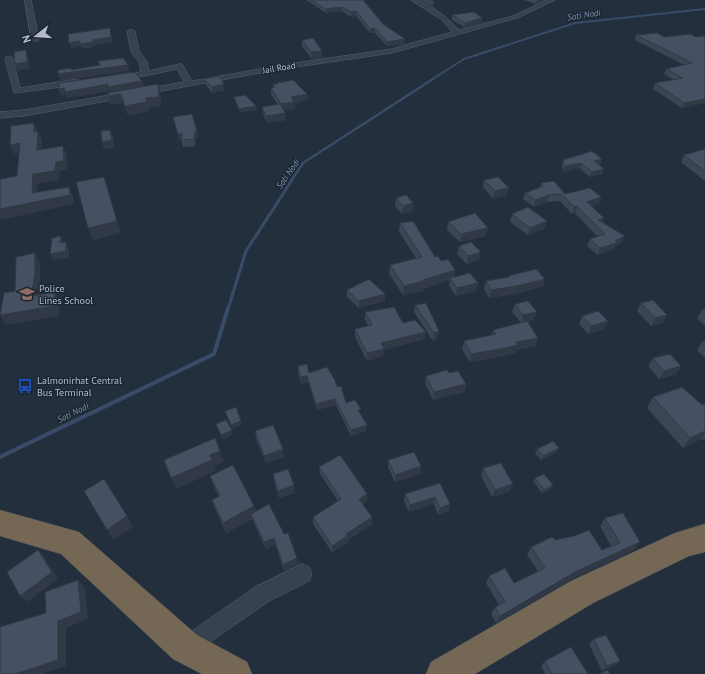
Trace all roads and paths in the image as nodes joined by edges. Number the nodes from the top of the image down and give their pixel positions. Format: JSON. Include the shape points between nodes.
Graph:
{"nodes":[{"id":1,"x":28,"y":0,"type":"edge"},
{"id":2,"x":414,"y":0,"type":"edge"},
{"id":3,"x":552,"y":0,"type":"edge"},
{"id":4,"x":131,"y":31,"type":"dead end"},
{"id":5,"x":457,"y":33,"type":"junction"},
{"id":6,"x":35,"y":38,"type":"dead end"},
{"id":7,"x":9,"y":59,"type":"dead end"},
{"id":8,"x":145,"y":74,"type":"junction"},
{"id":9,"x":106,"y":78,"type":"edge"},
{"id":10,"x":189,"y":83,"type":"junction"},
{"id":11,"x":84,"y":95,"type":"junction"},
{"id":12,"x":0,"y":115,"type":"edge"},
{"id":13,"x":0,"y":523,"type":"edge"},
{"id":14,"x":705,"y":538,"type":"edge"},
{"id":15,"x":302,"y":574,"type":"dead end"},
{"id":16,"x":186,"y":647,"type":"junction"},
{"id":17,"x":235,"y":674,"type":"edge"},
{"id":18,"x":443,"y":674,"type":"edge"}],
"edges":[{"from":1,"to":6,"type":"street"},
{"from":2,"to":5,"type":"street","via":[[444,19]]},
{"from":3,"to":5,"type":"street","name":"Jail Road","via":[[515,17]]},
{"from":4,"to":8,"type":"street","via":[[135,52],[145,63]]},
{"from":5,"to":10,"type":"street","name":"Jail Road","via":[[392,51],[282,66]]},
{"from":7,"to":11,"type":"street","via":[[17,91],[83,81]]},
{"from":8,"to":9,"type":"street"},
{"from":8,"to":10,"type":"street","via":[[179,66]]},
{"from":10,"to":11,"type":"street","name":"Jail Road"},
{"from":11,"to":12,"type":"street","name":"Jail Road","via":[[24,113]]},
{"from":13,"to":16,"type":"highway","via":[[69,542]]},
{"from":14,"to":18,"type":"highway","via":[[685,544],[582,592]]},
{"from":15,"to":16,"type":"street","via":[[262,594]]},
{"from":16,"to":17,"type":"highway"}]}
